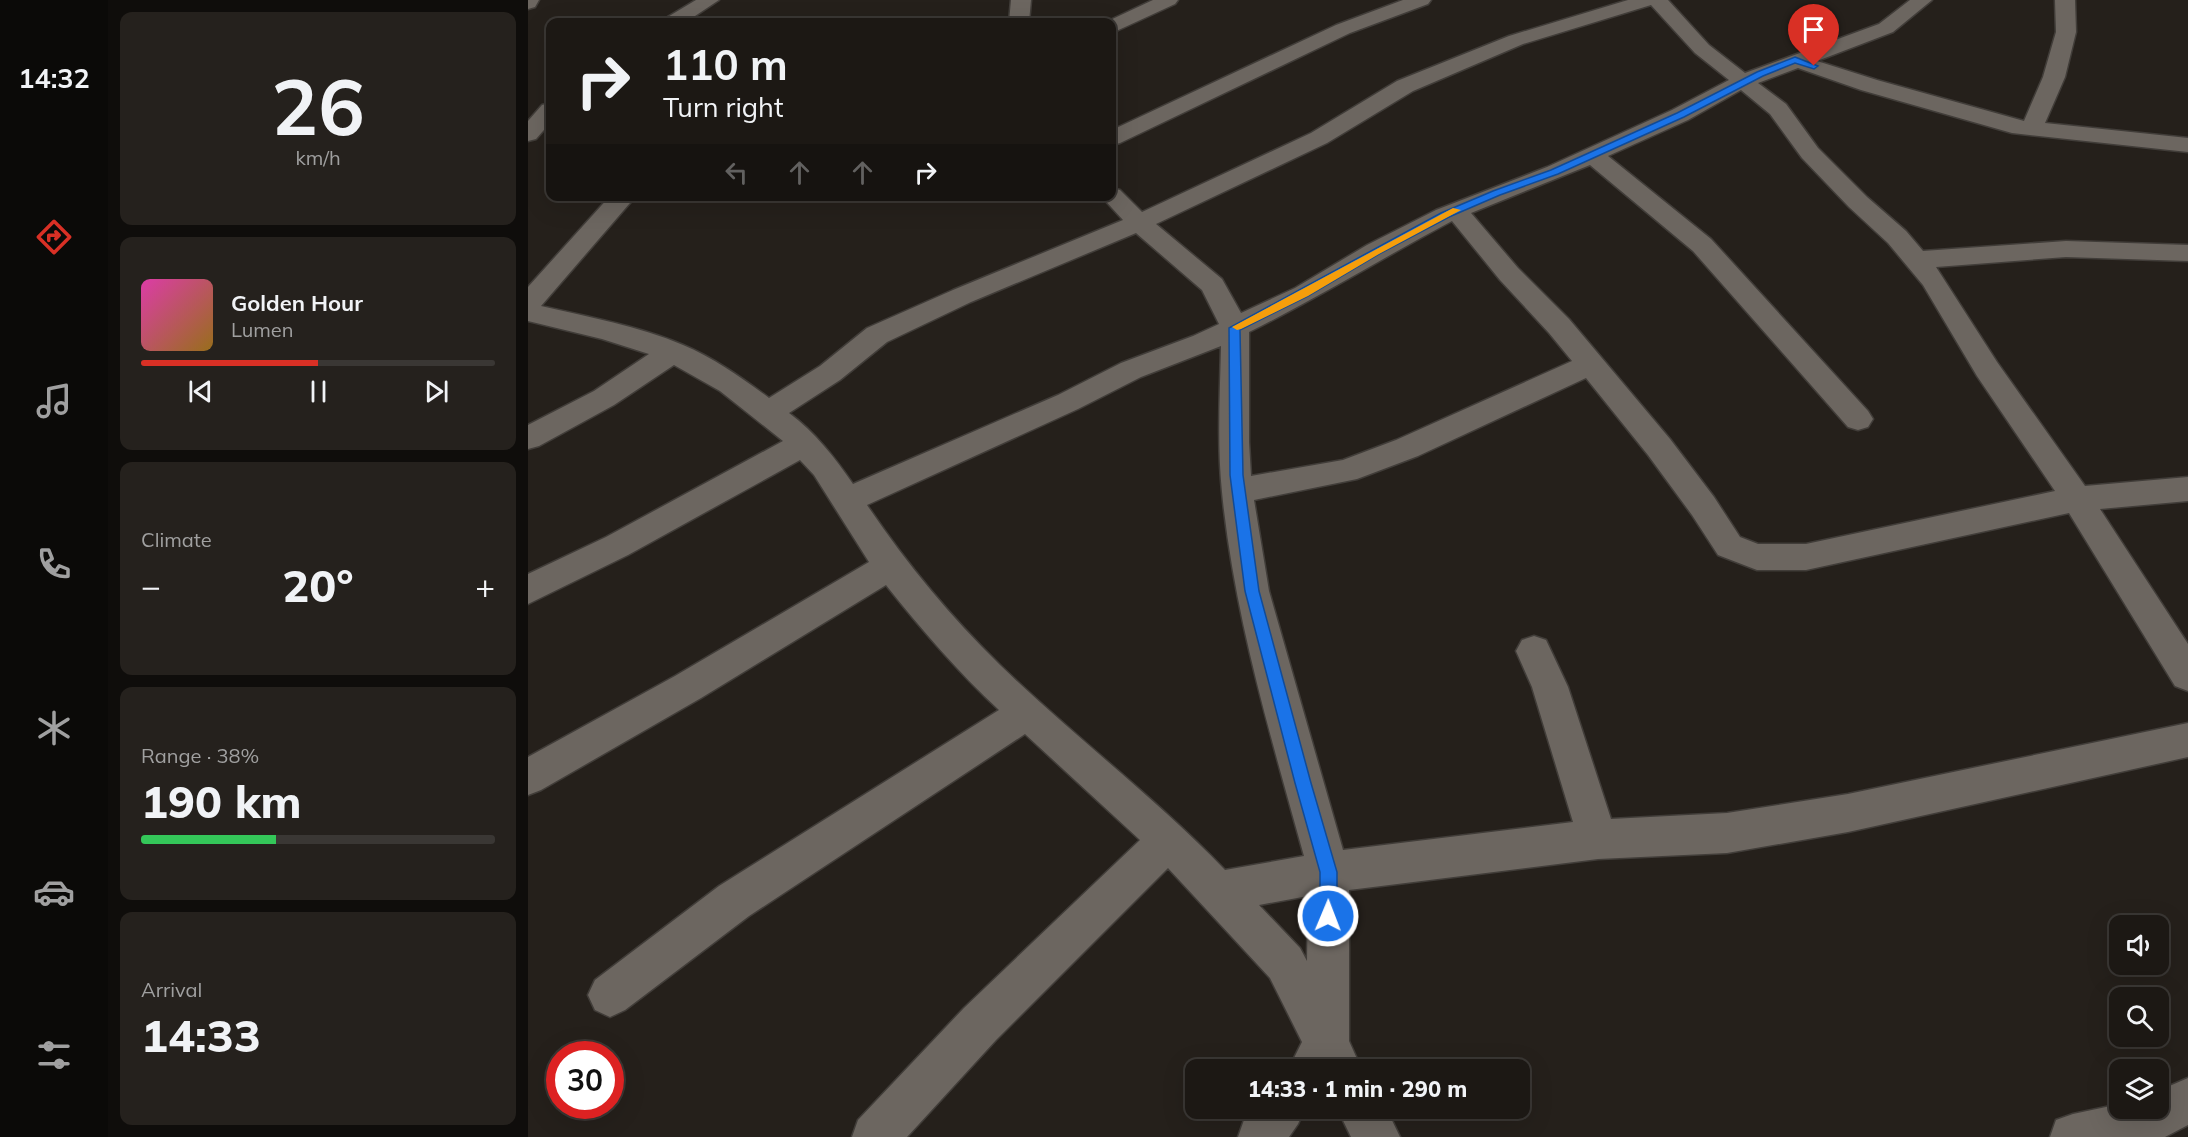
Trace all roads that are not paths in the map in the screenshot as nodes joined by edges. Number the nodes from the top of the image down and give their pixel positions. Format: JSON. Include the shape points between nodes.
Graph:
{"nodes":[{"id":1,"x":709,"y":0,"type":"edge"},
{"id":2,"x":1021,"y":0,"type":"edge"},
{"id":3,"x":1167,"y":0,"type":"edge"},
{"id":4,"x":1421,"y":0,"type":"edge"},
{"id":5,"x":1648,"y":0,"type":"edge"},
{"id":6,"x":1658,"y":0,"type":"edge"},
{"id":7,"x":1922,"y":0,"type":"edge"},
{"id":8,"x":2065,"y":0,"type":"edge"},
{"id":9,"x":680,"y":18,"type":"edge"},
{"id":10,"x":1019,"y":18,"type":"edge"},
{"id":11,"x":1116,"y":25,"type":"edge"},
{"id":12,"x":1795,"y":60,"type":"junction"},
{"id":13,"x":1743,"y":81,"type":"junction"},
{"id":14,"x":546,"y":114,"type":"edge"},
{"id":15,"x":2032,"y":128,"type":"junction"},
{"id":16,"x":528,"y":134,"type":"edge"},
{"id":17,"x":1116,"y":136,"type":"edge"},
{"id":18,"x":2188,"y":145,"type":"edge"},
{"id":19,"x":1591,"y":154,"type":"junction"},
{"id":20,"x":1116,"y":199,"type":"edge"},
{"id":21,"x":620,"y":201,"type":"edge"},
{"id":22,"x":1456,"y":210,"type":"junction"},
{"id":23,"x":1138,"y":222,"type":"junction"},
{"id":24,"x":2188,"y":253,"type":"edge"},
{"id":25,"x":1916,"y":260,"type":"junction"},
{"id":26,"x":529,"y":311,"type":"edge"},
{"id":27,"x":1235,"y":328,"type":"junction"},
{"id":28,"x":673,"y":352,"type":"junction"},
{"id":29,"x":1589,"y":365,"type":"junction"},
{"id":30,"x":768,"y":413,"type":"junction"},
{"id":31,"x":1858,"y":419,"type":"dead end"},
{"id":32,"x":528,"y":438,"type":"edge"},
{"id":33,"x":803,"y":444,"type":"junction"},
{"id":34,"x":2188,"y":489,"type":"edge"},
{"id":35,"x":1237,"y":491,"type":"junction"},
{"id":36,"x":2076,"y":499,"type":"junction"},
{"id":37,"x":847,"y":500,"type":"junction"},
{"id":38,"x":890,"y":566,"type":"junction"},
{"id":39,"x":528,"y":590,"type":"edge"},
{"id":40,"x":1534,"y":651,"type":"dead end"},
{"id":41,"x":2188,"y":675,"type":"edge"},
{"id":42,"x":1027,"y":713,"type":"junction"},
{"id":43,"x":2188,"y":740,"type":"edge"},
{"id":44,"x":528,"y":777,"type":"edge"},
{"id":45,"x":1169,"y":840,"type":"junction"},
{"id":46,"x":1598,"y":840,"type":"junction"},
{"id":47,"x":1329,"y":872,"type":"junction"},
{"id":48,"x":1218,"y":892,"type":"junction"},
{"id":49,"x":610,"y":995,"type":"dead end"},
{"id":50,"x":1325,"y":1059,"type":"edge"},
{"id":51,"x":1326,"y":1059,"type":"edge"},
{"id":52,"x":2188,"y":1101,"type":"edge"},
{"id":53,"x":1274,"y":1119,"type":"edge"},
{"id":54,"x":1366,"y":1119,"type":"edge"},
{"id":55,"x":875,"y":1137,"type":"edge"},
{"id":56,"x":1261,"y":1137,"type":"edge"},
{"id":57,"x":1377,"y":1137,"type":"edge"},
{"id":58,"x":2073,"y":1137,"type":"edge"}],
"edges":[{"from":1,"to":9,"type":"street"},
{"from":2,"to":10,"type":"street"},
{"from":3,"to":11,"type":"street"},
{"from":4,"to":17,"type":"street","via":[[1343,29]]},
{"from":5,"to":23,"type":"street","via":[[1516,40],[1405,86],[1319,138]]},
{"from":6,"to":13,"type":"street","via":[[1702,49]]},
{"from":7,"to":12,"type":"street","via":[[1886,28]]},
{"from":8,"to":15,"type":"street","via":[[2066,32],[2054,77]]},
{"from":12,"to":13,"type":"street"},
{"from":12,"to":15,"type":"street","via":[[1953,110]]},
{"from":13,"to":19,"type":"street","via":[[1680,115]]},
{"from":13,"to":25,"type":"street","via":[[1778,109],[1810,153]]},
{"from":14,"to":16,"type":"street"},
{"from":15,"to":18,"type":"street"},
{"from":19,"to":22,"type":"street"},
{"from":19,"to":31,"type":"street","via":[[1702,245]]},
{"from":20,"to":23,"type":"street"},
{"from":21,"to":26,"type":"street"},
{"from":22,"to":27,"type":"street"},
{"from":22,"to":29,"type":"street"},
{"from":23,"to":27,"type":"street","via":[[1213,285]]},
{"from":23,"to":30,"type":"street","via":[[877,335],[830,373]]},
{"from":24,"to":25,"type":"street","via":[[2066,249]]},
{"from":25,"to":36,"type":"street","via":[[1933,280],[1987,369]]},
{"from":26,"to":28,"type":"street"},
{"from":27,"to":35,"type":"street"},
{"from":27,"to":37,"type":"street","via":[[1131,370]]},
{"from":28,"to":30,"type":"street","via":[[730,384]]},
{"from":28,"to":32,"type":"street","via":[[604,398]]},
{"from":29,"to":35,"type":"street","via":[[1407,448],[1346,471]]},
{"from":29,"to":36,"type":"street","via":[[1659,447],[1729,546],[1757,557],[1806,557]]},
{"from":30,"to":33,"type":"street"},
{"from":33,"to":37,"type":"street","via":[[825,467]]},
{"from":33,"to":39,"type":"street"},
{"from":34,"to":36,"type":"street"},
{"from":35,"to":47,"type":"street","via":[[1252,591]]},
{"from":36,"to":41,"type":"street"},
{"from":37,"to":38,"type":"street"},
{"from":38,"to":42,"type":"street","via":[[988,677]]},
{"from":38,"to":44,"type":"street","via":[[730,663]]},
{"from":40,"to":46,"type":"street","via":[[1550,687]]},
{"from":42,"to":45,"type":"street"},
{"from":42,"to":49,"type":"street","via":[[735,901]]},
{"from":43,"to":46,"type":"street","via":[[1848,813],[1727,833]]},
{"from":45,"to":48,"type":"street"},
{"from":45,"to":55,"type":"street","via":[[980,1024]]},
{"from":46,"to":47,"type":"street"},
{"from":47,"to":48,"type":"street"},
{"from":47,"to":51,"type":"street"},
{"from":48,"to":50,"type":"street","via":[[1285,963]]},
{"from":52,"to":58,"type":"street","via":[[2146,1122]]},
{"from":53,"to":56,"type":"street"},
{"from":54,"to":57,"type":"street"}]}
